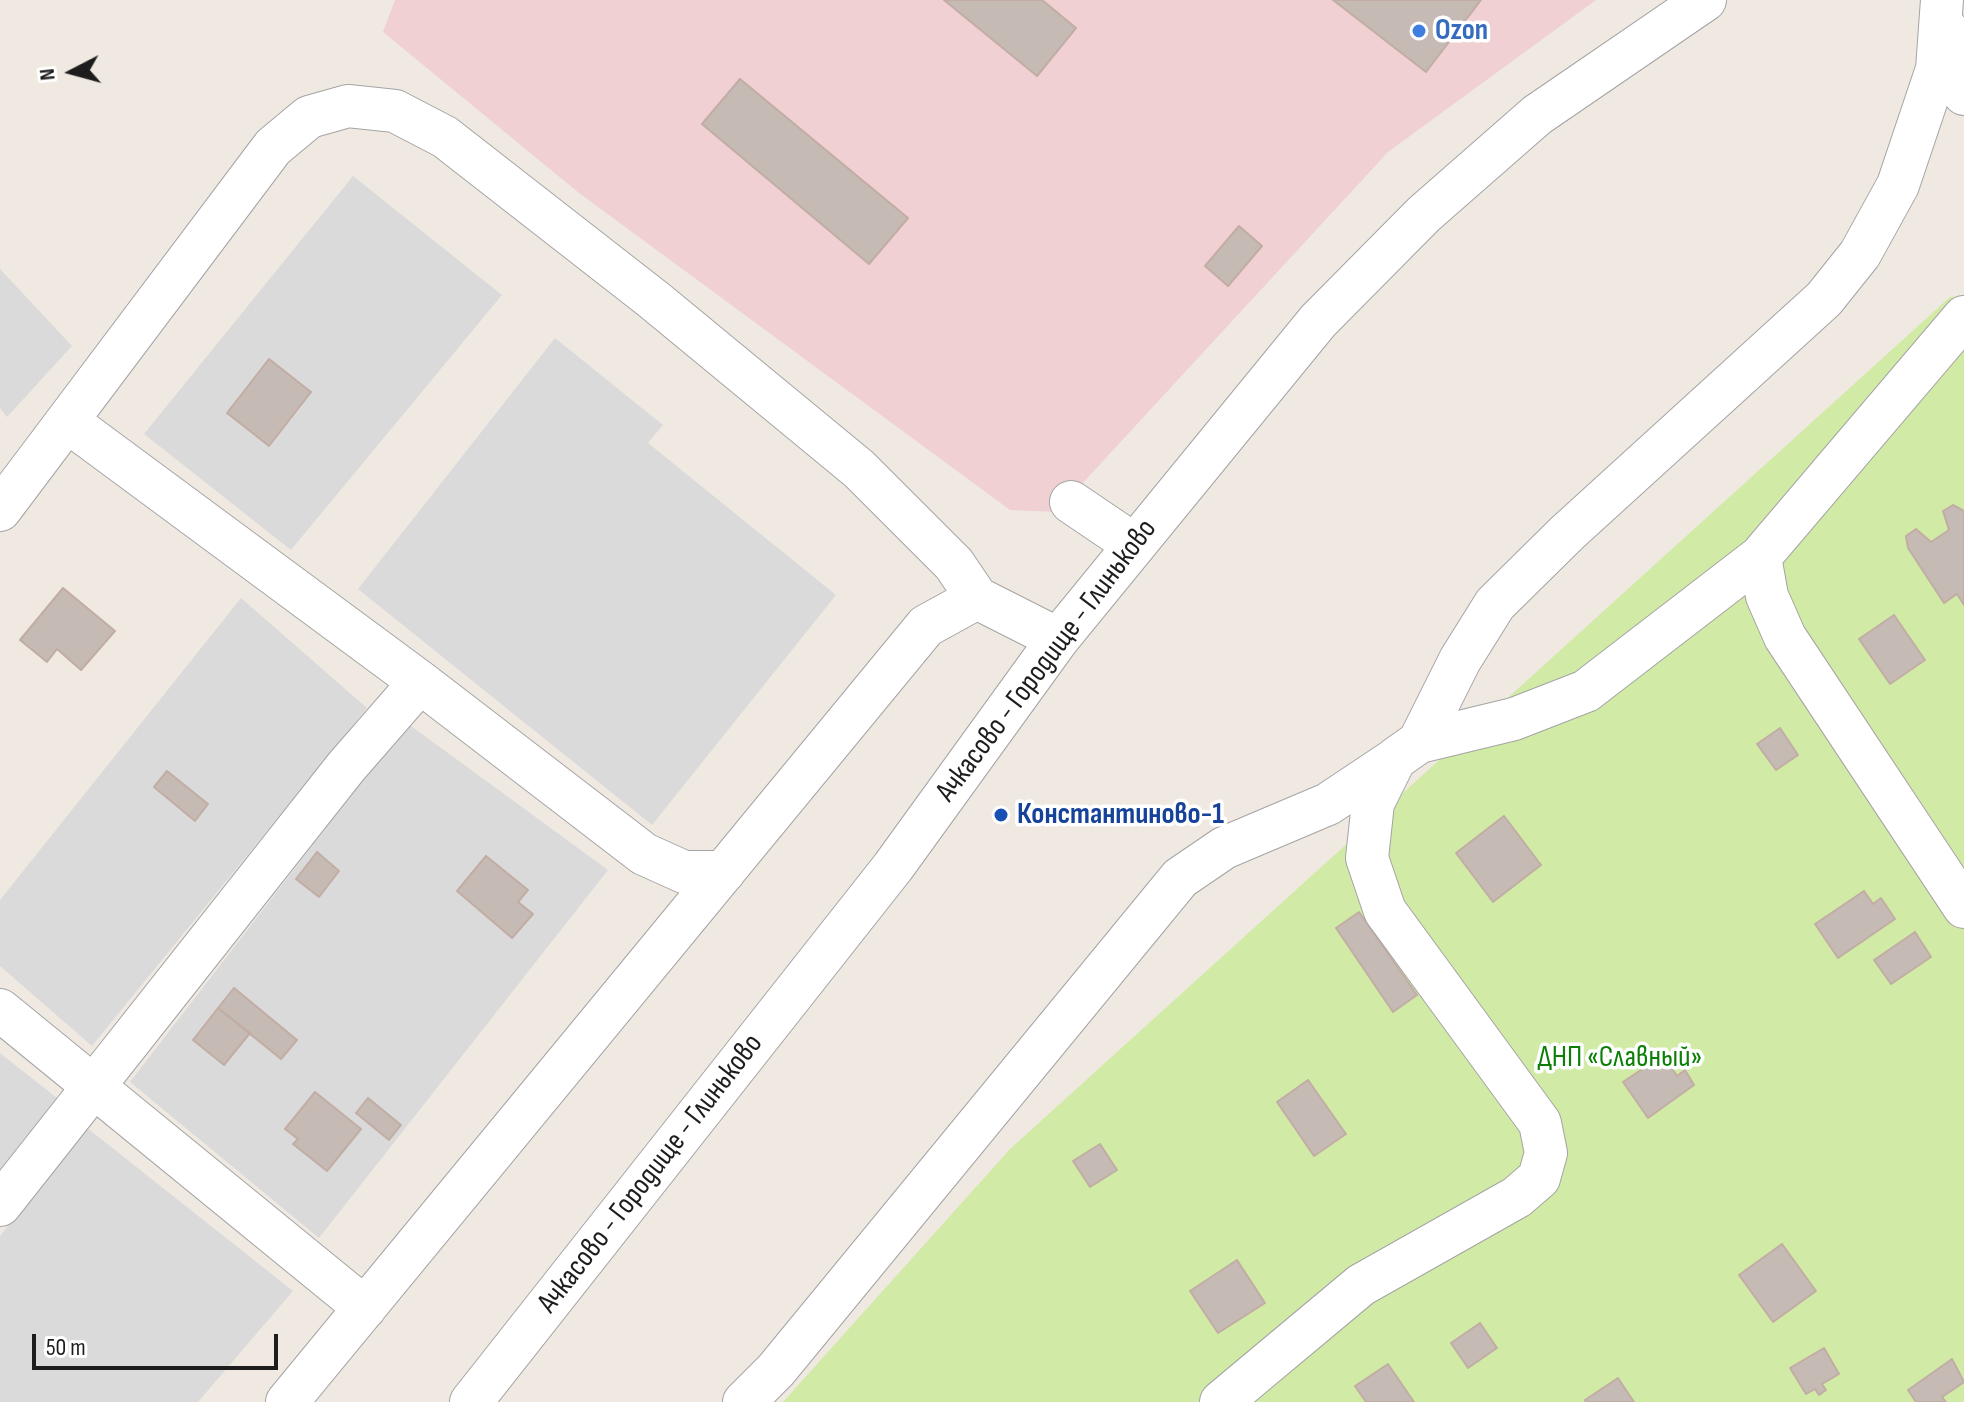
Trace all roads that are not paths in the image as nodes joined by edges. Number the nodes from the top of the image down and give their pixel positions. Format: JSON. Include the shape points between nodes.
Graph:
{"nodes":[{"id":1,"x":1705,"y":0,"type":"edge"},
{"id":2,"x":1942,"y":1,"type":"edge"},
{"id":3,"x":1964,"y":94,"type":"edge"},
{"id":4,"x":1964,"y":317,"type":"edge"},
{"id":5,"x":67,"y":421,"type":"junction"},
{"id":6,"x":1071,"y":502,"type":"dead end"},
{"id":7,"x":0,"y":510,"type":"edge"},
{"id":8,"x":1133,"y":544,"type":"junction"},
{"id":9,"x":1760,"y":557,"type":"junction"},
{"id":10,"x":977,"y":598,"type":"junction"},
{"id":11,"x":1058,"y":639,"type":"junction"},
{"id":12,"x":420,"y":682,"type":"junction"},
{"id":13,"x":1407,"y":751,"type":"junction"},
{"id":14,"x":724,"y":872,"type":"junction"},
{"id":15,"x":1964,"y":907,"type":"edge"},
{"id":16,"x":0,"y":1010,"type":"edge"},
{"id":17,"x":93,"y":1087,"type":"junction"},
{"id":18,"x":0,"y":1205,"type":"edge"},
{"id":19,"x":365,"y":1308,"type":"junction"},
{"id":20,"x":287,"y":1402,"type":"edge"},
{"id":21,"x":471,"y":1402,"type":"edge"},
{"id":22,"x":744,"y":1402,"type":"edge"},
{"id":23,"x":1221,"y":1402,"type":"edge"}],
"edges":[{"from":1,"to":8,"type":"street","name":"Ачкасово - Городище - Глиньково","via":[[1537,115],[1424,214],[1318,321]]},
{"from":2,"to":3,"type":"street","via":[[1954,71]]},
{"from":2,"to":13,"type":"street","via":[[1937,69],[1898,185],[1860,254],[1824,299],[1495,604]]},
{"from":4,"to":9,"type":"street"},
{"from":5,"to":7,"type":"street"},
{"from":5,"to":10,"type":"street","via":[[273,147],[309,117],[348,106],[395,111],[445,137],[859,469],[954,564]]},
{"from":5,"to":12,"type":"street"},
{"from":6,"to":8,"type":"street"},
{"from":8,"to":11,"type":"street","name":"Ачкасово - Городище - Глиньково"},
{"from":9,"to":13,"type":"street","via":[[1586,691]]},
{"from":9,"to":15,"type":"street","via":[[1767,596],[1785,637]]},
{"from":10,"to":11,"type":"street"},
{"from":10,"to":14,"type":"street","via":[[926,626]]},
{"from":11,"to":21,"type":"street","name":"Ачкасово - Городище - Глиньково","via":[[893,867]]},
{"from":12,"to":14,"type":"street","via":[[644,854],[684,872]]},
{"from":12,"to":17,"type":"street","via":[[346,767]]},
{"from":13,"to":22,"type":"street","via":[[1328,804],[1224,848],[1180,878],[776,1370]]},
{"from":13,"to":23,"type":"street","via":[[1373,803],[1367,858],[1385,911],[1540,1123],[1546,1153],[1539,1178],[1517,1197],[1361,1285]]},
{"from":14,"to":19,"type":"street"},
{"from":16,"to":17,"type":"street"},
{"from":17,"to":18,"type":"street"},
{"from":17,"to":19,"type":"street"},
{"from":19,"to":20,"type":"street"}]}
